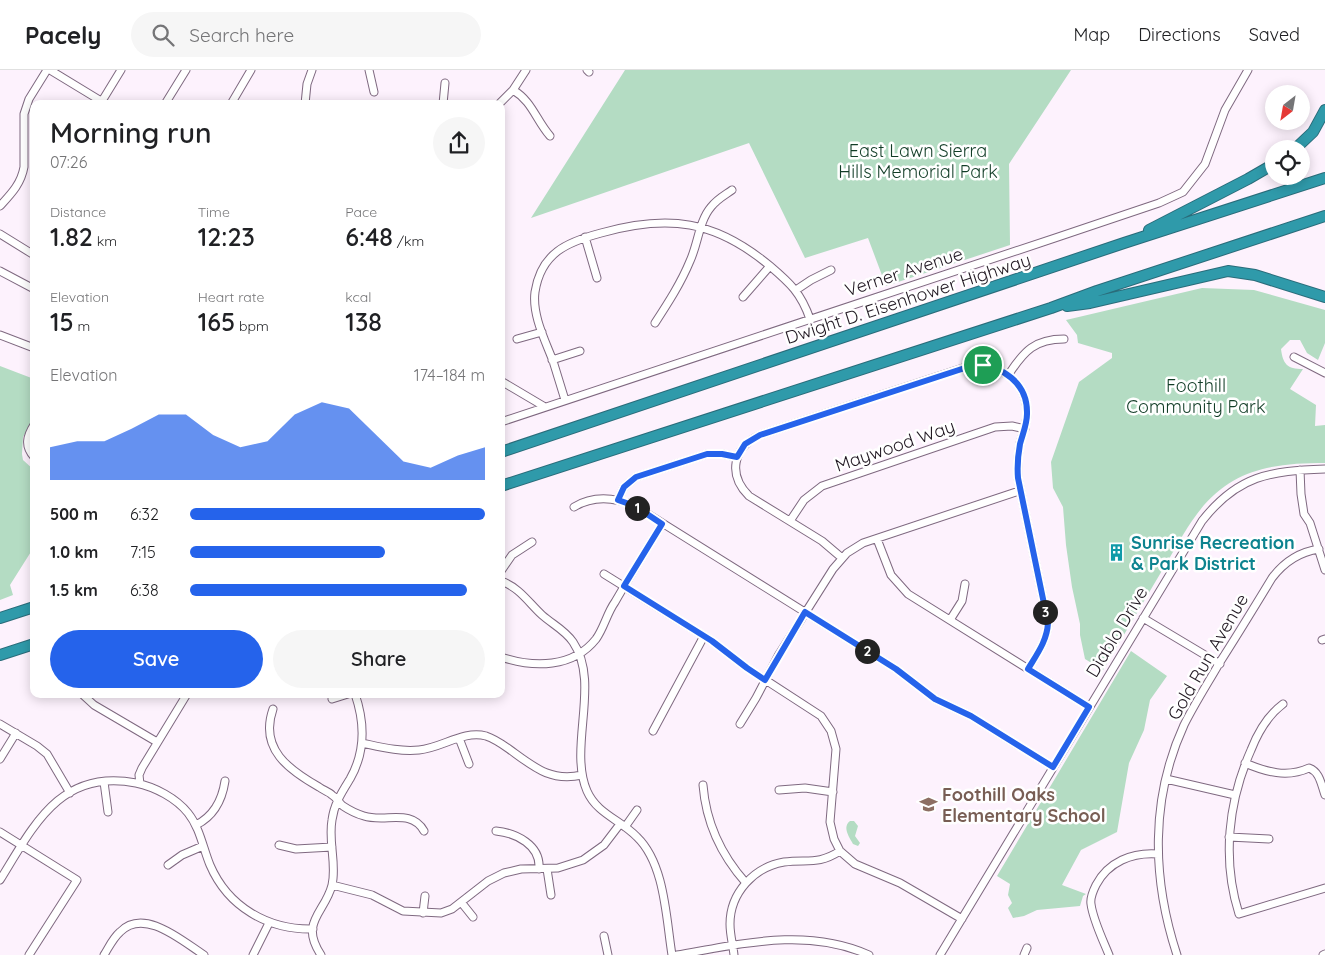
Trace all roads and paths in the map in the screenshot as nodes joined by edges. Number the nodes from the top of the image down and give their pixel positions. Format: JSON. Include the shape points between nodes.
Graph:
{"nodes":[{"id":1,"x":48,"y":70,"type":"edge"},
{"id":2,"x":121,"y":70,"type":"edge"},
{"id":3,"x":186,"y":70,"type":"edge"},
{"id":4,"x":251,"y":70,"type":"edge"},
{"id":5,"x":312,"y":70,"type":"edge"},
{"id":6,"x":369,"y":70,"type":"edge"},
{"id":7,"x":526,"y":70,"type":"edge"},
{"id":8,"x":1248,"y":70,"type":"edge"},
{"id":9,"x":445,"y":83,"type":"dead end"},
{"id":10,"x":513,"y":90,"type":"junction"},
{"id":11,"x":374,"y":92,"type":"dead end"},
{"id":12,"x":99,"y":100,"type":"edge"},
{"id":13,"x":106,"y":100,"type":"edge"},
{"id":14,"x":167,"y":100,"type":"edge"},
{"id":15,"x":233,"y":100,"type":"edge"},
{"id":16,"x":305,"y":100,"type":"edge"},
{"id":17,"x":443,"y":100,"type":"edge"},
{"id":18,"x":503,"y":100,"type":"edge"},
{"id":19,"x":1325,"y":110,"type":"edge"},
{"id":20,"x":550,"y":136,"type":"dead end"},
{"id":21,"x":1305,"y":140,"type":"edge"},
{"id":22,"x":1265,"y":169,"type":"edge"},
{"id":23,"x":1325,"y":178,"type":"edge"},
{"id":24,"x":732,"y":190,"type":"dead end"},
{"id":25,"x":0,"y":206,"type":"edge"},
{"id":26,"x":1325,"y":216,"type":"edge"},
{"id":27,"x":702,"y":228,"type":"junction"},
{"id":28,"x":0,"y":234,"type":"edge"},
{"id":29,"x":585,"y":237,"type":"junction"},
{"id":30,"x":1124,"y":244,"type":"junction"},
{"id":31,"x":30,"y":253,"type":"edge"},
{"id":32,"x":770,"y":266,"type":"junction"},
{"id":33,"x":831,"y":270,"type":"dead end"},
{"id":34,"x":0,"y":271,"type":"edge"},
{"id":35,"x":597,"y":278,"type":"dead end"},
{"id":36,"x":30,"y":287,"type":"edge"},
{"id":37,"x":796,"y":290,"type":"junction"},
{"id":38,"x":1325,"y":297,"type":"edge"},
{"id":39,"x":743,"y":298,"type":"dead end"},
{"id":40,"x":1051,"y":308,"type":"junction"},
{"id":41,"x":810,"y":319,"type":"junction"},
{"id":42,"x":655,"y":323,"type":"dead end"},
{"id":43,"x":542,"y":332,"type":"junction"},
{"id":44,"x":0,"y":335,"type":"edge"},
{"id":45,"x":517,"y":339,"type":"dead end"},
{"id":46,"x":1064,"y":339,"type":"dead end"},
{"id":47,"x":30,"y":346,"type":"edge"},
{"id":48,"x":580,"y":350,"type":"dead end"},
{"id":49,"x":1294,"y":357,"type":"dead end"},
{"id":50,"x":552,"y":360,"type":"junction"},
{"id":51,"x":1325,"y":373,"type":"edge"},
{"id":52,"x":1008,"y":374,"type":"junction"},
{"id":53,"x":505,"y":383,"type":"edge"},
{"id":54,"x":565,"y":400,"type":"junction"},
{"id":55,"x":545,"y":407,"type":"junction"},
{"id":56,"x":505,"y":421,"type":"edge"},
{"id":57,"x":1025,"y":429,"type":"junction"},
{"id":58,"x":30,"y":432,"type":"edge"},
{"id":59,"x":30,"y":450,"type":"edge"},
{"id":60,"x":505,"y":451,"type":"edge"},
{"id":61,"x":737,"y":457,"type":"junction"},
{"id":62,"x":1325,"y":469,"type":"edge"},
{"id":63,"x":1300,"y":470,"type":"junction"},
{"id":64,"x":505,"y":485,"type":"edge"},
{"id":65,"x":1020,"y":491,"type":"junction"},
{"id":66,"x":618,"y":500,"type":"junction"},
{"id":67,"x":574,"y":507,"type":"dead end"},
{"id":68,"x":790,"y":521,"type":"junction"},
{"id":69,"x":662,"y":524,"type":"junction"},
{"id":70,"x":877,"y":539,"type":"junction"},
{"id":71,"x":532,"y":542,"type":"dead end"},
{"id":72,"x":1319,"y":549,"type":"junction"},
{"id":73,"x":842,"y":558,"type":"junction"},
{"id":74,"x":505,"y":565,"type":"edge"},
{"id":75,"x":1325,"y":570,"type":"edge"},
{"id":76,"x":604,"y":574,"type":"dead end"},
{"id":77,"x":505,"y":583,"type":"edge"},
{"id":78,"x":965,"y":584,"type":"dead end"},
{"id":79,"x":624,"y":586,"type":"junction"},
{"id":80,"x":30,"y":608,"type":"edge"},
{"id":81,"x":805,"y":612,"type":"junction"},
{"id":82,"x":0,"y":618,"type":"edge"},
{"id":83,"x":1144,"y":618,"type":"junction"},
{"id":84,"x":950,"y":620,"type":"junction"},
{"id":85,"x":704,"y":636,"type":"junction"},
{"id":86,"x":30,"y":645,"type":"edge"},
{"id":87,"x":580,"y":654,"type":"junction"},
{"id":88,"x":0,"y":655,"type":"edge"},
{"id":89,"x":505,"y":658,"type":"edge"},
{"id":90,"x":1220,"y":664,"type":"junction"},
{"id":91,"x":1028,"y":669,"type":"junction"},
{"id":92,"x":765,"y":680,"type":"junction"},
{"id":93,"x":86,"y":698,"type":"edge"},
{"id":94,"x":184,"y":698,"type":"edge"},
{"id":95,"x":335,"y":698,"type":"edge"},
{"id":96,"x":356,"y":698,"type":"edge"},
{"id":97,"x":332,"y":699,"type":"dead end"},
{"id":98,"x":1283,"y":704,"type":"dead end"},
{"id":99,"x":1089,"y":707,"type":"junction"},
{"id":100,"x":273,"y":709,"type":"dead end"},
{"id":101,"x":0,"y":724,"type":"edge"},
{"id":102,"x":740,"y":724,"type":"dead end"},
{"id":103,"x":653,"y":731,"type":"dead end"},
{"id":104,"x":16,"y":733,"type":"junction"},
{"id":105,"x":459,"y":738,"type":"junction"},
{"id":106,"x":157,"y":742,"type":"junction"},
{"id":107,"x":362,"y":743,"type":"junction"},
{"id":108,"x":0,"y":760,"type":"edge"},
{"id":109,"x":1245,"y":763,"type":"junction"},
{"id":110,"x":469,"y":764,"type":"dead end"},
{"id":111,"x":1053,"y":767,"type":"junction"},
{"id":112,"x":582,"y":775,"type":"junction"},
{"id":113,"x":1166,"y":779,"type":"junction"},
{"id":114,"x":104,"y":782,"type":"junction"},
{"id":115,"x":224,"y":782,"type":"dead end"},
{"id":116,"x":140,"y":784,"type":"junction"},
{"id":117,"x":703,"y":785,"type":"dead end"},
{"id":118,"x":779,"y":790,"type":"dead end"},
{"id":119,"x":70,"y":792,"type":"junction"},
{"id":120,"x":833,"y":792,"type":"junction"},
{"id":121,"x":1235,"y":795,"type":"junction"},
{"id":122,"x":1325,"y":795,"type":"edge"},
{"id":123,"x":338,"y":800,"type":"junction"},
{"id":124,"x":637,"y":810,"type":"dead end"},
{"id":125,"x":108,"y":812,"type":"dead end"},
{"id":126,"x":196,"y":825,"type":"junction"},
{"id":127,"x":622,"y":825,"type":"junction"},
{"id":128,"x":424,"y":831,"type":"dead end"},
{"id":129,"x":496,"y":831,"type":"dead end"},
{"id":130,"x":0,"y":832,"type":"edge"},
{"id":131,"x":1229,"y":838,"type":"junction"},
{"id":132,"x":1269,"y":839,"type":"dead end"},
{"id":133,"x":279,"y":845,"type":"dead end"},
{"id":134,"x":22,"y":846,"type":"junction"},
{"id":135,"x":204,"y":846,"type":"junction"},
{"id":136,"x":332,"y":847,"type":"junction"},
{"id":137,"x":840,"y":851,"type":"junction"},
{"id":138,"x":1158,"y":854,"type":"junction"},
{"id":139,"x":168,"y":864,"type":"dead end"},
{"id":140,"x":543,"y":869,"type":"junction"},
{"id":141,"x":0,"y":880,"type":"edge"},
{"id":142,"x":746,"y":883,"type":"junction"},
{"id":143,"x":332,"y":885,"type":"junction"},
{"id":144,"x":1325,"y":888,"type":"edge"},
{"id":145,"x":551,"y":895,"type":"dead end"},
{"id":146,"x":425,"y":896,"type":"dead end"},
{"id":147,"x":461,"y":902,"type":"junction"},
{"id":148,"x":423,"y":913,"type":"junction"},
{"id":149,"x":473,"y":917,"type":"dead end"},
{"id":150,"x":962,"y":919,"type":"junction"},
{"id":151,"x":269,"y":923,"type":"junction"},
{"id":152,"x":312,"y":929,"type":"junction"},
{"id":153,"x":604,"y":936,"type":"dead end"},
{"id":154,"x":733,"y":946,"type":"junction"},
{"id":155,"x":29,"y":955,"type":"edge"},
{"id":156,"x":104,"y":955,"type":"edge"},
{"id":157,"x":204,"y":955,"type":"edge"},
{"id":158,"x":253,"y":955,"type":"edge"},
{"id":159,"x":321,"y":955,"type":"edge"},
{"id":160,"x":608,"y":955,"type":"edge"},
{"id":161,"x":672,"y":955,"type":"edge"},
{"id":162,"x":677,"y":955,"type":"edge"},
{"id":163,"x":734,"y":955,"type":"edge"},
{"id":164,"x":869,"y":955,"type":"edge"},
{"id":165,"x":940,"y":955,"type":"edge"},
{"id":166,"x":1109,"y":955,"type":"edge"},
{"id":167,"x":1177,"y":955,"type":"edge"}],
"edges":[{"from":1,"to":12,"type":"street"},
{"from":1,"to":25,"type":"street","via":[[28,99],[24,114],[23,175]]},
{"from":2,"to":13,"type":"street"},
{"from":3,"to":14,"type":"street"},
{"from":4,"to":15,"type":"street"},
{"from":5,"to":16,"type":"street"},
{"from":6,"to":11,"type":"street"},
{"from":7,"to":10,"type":"street"},
{"from":8,"to":41,"type":"street","name":"Verner Avenue","via":[[1225,110],[1205,164],[1183,192]]},
{"from":9,"to":17,"type":"street"},
{"from":10,"to":18,"type":"street"},
{"from":10,"to":20,"type":"street","via":[[530,104]]},
{"from":19,"to":21,"type":"highway"},
{"from":22,"to":30,"type":"highway"},
{"from":23,"to":30,"type":"highway","name":"Dwight D. Eisenhower Highway"},
{"from":24,"to":27,"type":"street","via":[[709,208]]},
{"from":26,"to":40,"type":"highway"},
{"from":27,"to":29,"type":"street","via":[[672,222],[648,222]]},
{"from":27,"to":32,"type":"street","via":[[739,243]]},
{"from":27,"to":42,"type":"street","via":[[683,278]]},
{"from":28,"to":31,"type":"street"},
{"from":29,"to":35,"type":"street"},
{"from":29,"to":43,"type":"street","via":[[552,255],[541,273],[535,293]]},
{"from":30,"to":60,"type":"highway","name":"Dwight D. Eisenhower Highway"},
{"from":32,"to":37,"type":"street"},
{"from":32,"to":39,"type":"street"},
{"from":33,"to":37,"type":"street"},
{"from":34,"to":36,"type":"street"},
{"from":37,"to":41,"type":"street"},
{"from":38,"to":40,"type":"highway","via":[[1254,275],[1228,271],[1090,303]]},
{"from":40,"to":64,"type":"highway"},
{"from":41,"to":54,"type":"street","name":"Verner Avenue"},
{"from":43,"to":45,"type":"street"},
{"from":43,"to":50,"type":"street"},
{"from":44,"to":47,"type":"street"},
{"from":46,"to":52,"type":"street","via":[[1048,340],[1030,348]]},
{"from":48,"to":50,"type":"street"},
{"from":49,"to":51,"type":"street"},
{"from":50,"to":54,"type":"street"},
{"from":52,"to":57,"type":"street","via":[[1021,388],[1026,404]]},
{"from":52,"to":61,"type":"street","via":[[991,366],[966,366],[760,435],[745,444]]},
{"from":53,"to":55,"type":"street"},
{"from":54,"to":55,"type":"street","name":"Verner Avenue"},
{"from":55,"to":56,"type":"street","name":"Verner Avenue"},
{"from":57,"to":65,"type":"street","via":[[1018,455]]},
{"from":57,"to":68,"type":"street","name":"Maywood Way","via":[[996,427],[822,486],[804,500]]},
{"from":58,"to":59,"type":"street","via":[[27,444]]},
{"from":61,"to":66,"type":"street","via":[[707,454],[636,477],[624,487]]},
{"from":61,"to":68,"type":"street","via":[[736,474],[743,490]]},
{"from":62,"to":63,"type":"street","name":"Diablo Drive"},
{"from":63,"to":72,"type":"street","via":[[1304,514]]},
{"from":63,"to":83,"type":"street","name":"Diablo Drive","via":[[1255,478],[1219,502],[1202,521]]},
{"from":65,"to":70,"type":"street"},
{"from":65,"to":91,"type":"street","via":[[1048,623],[1044,642]]},
{"from":66,"to":67,"type":"street","via":[[594,499]]},
{"from":66,"to":69,"type":"street","via":[[635,506]]},
{"from":68,"to":73,"type":"street"},
{"from":69,"to":79,"type":"street"},
{"from":69,"to":81,"type":"street"},
{"from":70,"to":73,"type":"street","via":[[859,545]]},
{"from":70,"to":84,"type":"street","via":[[888,568],[901,588]]},
{"from":71,"to":74,"type":"street","via":[[512,555]]},
{"from":72,"to":75,"type":"street"},
{"from":72,"to":90,"type":"street","name":"Gold Run Avenue","via":[[1299,554],[1276,572]]},
{"from":73,"to":81,"type":"street"},
{"from":76,"to":79,"type":"street"},
{"from":77,"to":87,"type":"street","via":[[516,588],[544,617],[567,634]]},
{"from":78,"to":84,"type":"street","via":[[962,601]]},
{"from":79,"to":85,"type":"street"},
{"from":79,"to":87,"type":"street","via":[[596,638]]},
{"from":80,"to":82,"type":"highway"},
{"from":81,"to":92,"type":"street"},
{"from":81,"to":111,"type":"street","via":[[896,669],[935,699],[971,716]]},
{"from":83,"to":90,"type":"street"},
{"from":83,"to":99,"type":"street","name":"Diablo Drive"},
{"from":84,"to":91,"type":"street"},
{"from":85,"to":92,"type":"street"},
{"from":85,"to":103,"type":"street"},
{"from":86,"to":88,"type":"highway"},
{"from":87,"to":89,"type":"street","via":[[543,664]]},
{"from":87,"to":112,"type":"street","via":[[584,677]]},
{"from":90,"to":113,"type":"street","name":"Gold Run Avenue","via":[[1184,726]]},
{"from":91,"to":99,"type":"street"},
{"from":92,"to":102,"type":"street"},
{"from":92,"to":120,"type":"street","via":[[814,710],[827,723],[836,750]]},
{"from":93,"to":106,"type":"street"},
{"from":94,"to":106,"type":"street"},
{"from":95,"to":97,"type":"street"},
{"from":96,"to":107,"type":"street","via":[[361,716]]},
{"from":98,"to":109,"type":"street","via":[[1271,713]]},
{"from":99,"to":111,"type":"street","name":"Diablo Drive"},
{"from":100,"to":123,"type":"street","via":[[270,730],[278,755],[293,771]]},
{"from":101,"to":104,"type":"street"},
{"from":104,"to":108,"type":"street"},
{"from":104,"to":119,"type":"street","via":[[47,754]]},
{"from":105,"to":107,"type":"street","via":[[428,749],[410,751]]},
{"from":105,"to":110,"type":"street"},
{"from":105,"to":112,"type":"street","via":[[484,736],[497,740],[546,773],[569,778]]},
{"from":106,"to":116,"type":"street","via":[[140,772]]},
{"from":107,"to":123,"type":"street","via":[[355,769]]},
{"from":109,"to":121,"type":"street"},
{"from":109,"to":122,"type":"street","via":[[1284,775],[1309,768],[1318,774]]},
{"from":111,"to":150,"type":"street","name":"Diablo Drive"},
{"from":112,"to":127,"type":"street","via":[[594,803]]},
{"from":113,"to":121,"type":"street"},
{"from":113,"to":138,"type":"street","name":"Gold Run Avenue","via":[[1159,815]]},
{"from":114,"to":116,"type":"street"},
{"from":114,"to":119,"type":"street"},
{"from":114,"to":125,"type":"street"},
{"from":115,"to":126,"type":"street","via":[[217,807]]},
{"from":116,"to":126,"type":"street","via":[[173,799]]},
{"from":117,"to":142,"type":"street","via":[[716,838]]},
{"from":118,"to":120,"type":"street","via":[[805,788]]},
{"from":119,"to":134,"type":"street","via":[[46,810]]},
{"from":120,"to":137,"type":"street","via":[[831,830]]},
{"from":121,"to":131,"type":"street"},
{"from":123,"to":128,"type":"street","via":[[343,806],[365,816],[410,818]]},
{"from":123,"to":136,"type":"street","via":[[331,825]]},
{"from":124,"to":127,"type":"street"},
{"from":126,"to":135,"type":"street"},
{"from":127,"to":140,"type":"street","via":[[591,856],[566,866]]},
{"from":127,"to":161,"type":"street","via":[[644,844],[656,865]]},
{"from":129,"to":140,"type":"street","via":[[516,836],[532,847]]},
{"from":130,"to":134,"type":"street"},
{"from":131,"to":132,"type":"street"},
{"from":131,"to":144,"type":"street","via":[[1231,874],[1239,914]]},
{"from":133,"to":136,"type":"street","via":[[296,849]]},
{"from":134,"to":141,"type":"street"},
{"from":134,"to":155,"type":"street","via":[[77,880]]},
{"from":135,"to":139,"type":"street"},
{"from":135,"to":151,"type":"street","via":[[214,874],[226,892],[241,907]]},
{"from":136,"to":143,"type":"street"},
{"from":137,"to":142,"type":"street","via":[[819,861],[773,865]]},
{"from":137,"to":150,"type":"street","via":[[855,864],[900,883]]},
{"from":138,"to":166,"type":"street","via":[[1140,854],[1124,859],[1110,868],[1095,887],[1091,903]]},
{"from":138,"to":167,"type":"street","name":"Gold Run Avenue","via":[[1163,908]]},
{"from":140,"to":145,"type":"street"},
{"from":140,"to":147,"type":"street","via":[[512,871],[496,877]]},
{"from":142,"to":154,"type":"street","via":[[736,898],[731,915]]},
{"from":143,"to":148,"type":"street","via":[[372,895],[403,911]]},
{"from":143,"to":152,"type":"street"},
{"from":146,"to":148,"type":"street"},
{"from":147,"to":148,"type":"street","via":[[445,912]]},
{"from":147,"to":149,"type":"street"},
{"from":150,"to":165,"type":"street","name":"Diablo Drive"},
{"from":151,"to":152,"type":"street"},
{"from":151,"to":158,"type":"street"},
{"from":152,"to":159,"type":"street"},
{"from":153,"to":160,"type":"street"},
{"from":154,"to":162,"type":"street"},
{"from":154,"to":163,"type":"street"},
{"from":154,"to":164,"type":"street","via":[[778,939],[805,939]]},
{"from":156,"to":157,"type":"street","via":[[119,932],[140,923],[156,926]]}]}
